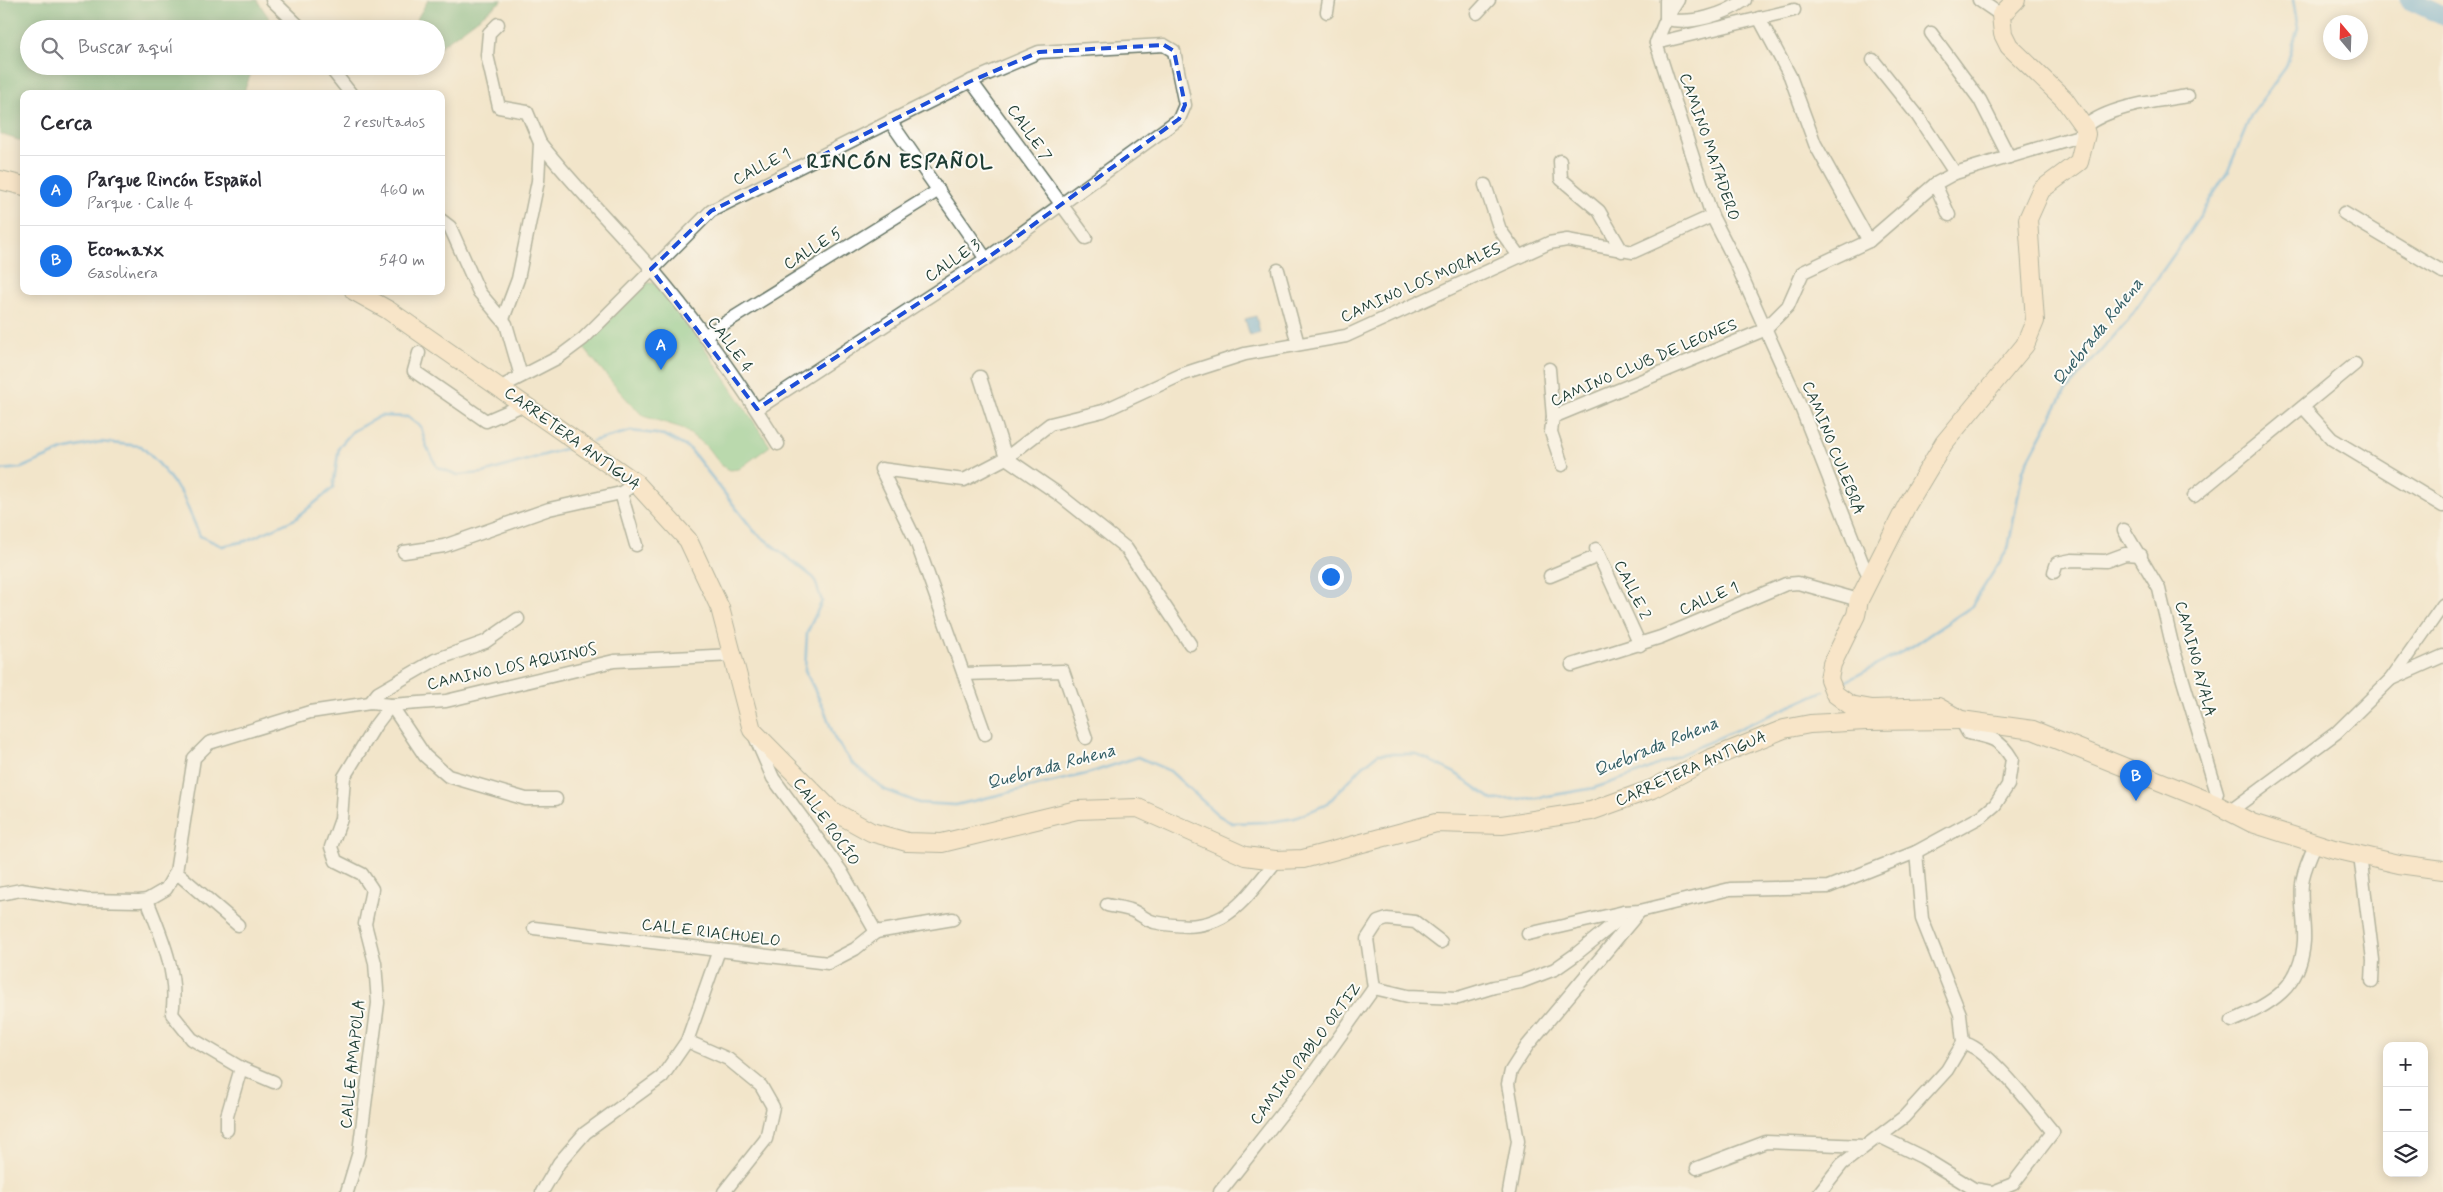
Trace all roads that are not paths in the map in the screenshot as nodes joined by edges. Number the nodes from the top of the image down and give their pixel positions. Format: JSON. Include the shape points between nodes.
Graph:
{"nodes":[{"id":1,"x":272,"y":0,"type":"edge"},
{"id":2,"x":1489,"y":0,"type":"edge"},
{"id":3,"x":1666,"y":0,"type":"edge"},
{"id":4,"x":1678,"y":0,"type":"edge"},
{"id":5,"x":1745,"y":0,"type":"edge"},
{"id":6,"x":1979,"y":0,"type":"edge"},
{"id":7,"x":2016,"y":0,"type":"edge"},
{"id":8,"x":1794,"y":10,"type":"dead end"},
{"id":9,"x":1477,"y":13,"type":"dead end"},
{"id":10,"x":2001,"y":15,"type":"junction"},
{"id":11,"x":1759,"y":18,"type":"junction"},
{"id":12,"x":293,"y":20,"type":"edge"},
{"id":13,"x":1666,"y":20,"type":"junction"},
{"id":14,"x":498,"y":24,"type":"dead end"},
{"id":15,"x":1931,"y":33,"type":"dead end"},
{"id":16,"x":1656,"y":43,"type":"junction"},
{"id":17,"x":1873,"y":60,"type":"dead end"},
{"id":18,"x":336,"y":75,"type":"edge"},
{"id":19,"x":971,"y":81,"type":"junction"},
{"id":20,"x":348,"y":90,"type":"edge"},
{"id":21,"x":2188,"y":96,"type":"dead end"},
{"id":22,"x":890,"y":121,"type":"junction"},
{"id":23,"x":1162,"y":131,"type":"joint"},
{"id":24,"x":2085,"y":131,"type":"junction"},
{"id":25,"x":540,"y":143,"type":"junction"},
{"id":26,"x":2009,"y":157,"type":"junction"},
{"id":27,"x":1560,"y":161,"type":"dead end"},
{"id":28,"x":1955,"y":173,"type":"junction"},
{"id":29,"x":0,"y":180,"type":"edge"},
{"id":30,"x":1934,"y":184,"type":"junction"},
{"id":31,"x":20,"y":185,"type":"edge"},
{"id":32,"x":1485,"y":185,"type":"dead end"},
{"id":33,"x":939,"y":190,"type":"junction"},
{"id":34,"x":1059,"y":204,"type":"junction"},
{"id":35,"x":2344,"y":213,"type":"dead end"},
{"id":36,"x":1949,"y":215,"type":"dead end"},
{"id":37,"x":1712,"y":216,"type":"junction"},
{"id":38,"x":445,"y":223,"type":"edge"},
{"id":39,"x":1086,"y":238,"type":"dead end"},
{"id":40,"x":1869,"y":241,"type":"junction"},
{"id":41,"x":1622,"y":250,"type":"junction"},
{"id":42,"x":1519,"y":256,"type":"junction"},
{"id":43,"x":986,"y":259,"type":"junction"},
{"id":44,"x":652,"y":269,"type":"junction"},
{"id":45,"x":1278,"y":270,"type":"dead end"},
{"id":46,"x":2443,"y":272,"type":"edge"},
{"id":47,"x":361,"y":295,"type":"edge"},
{"id":48,"x":503,"y":318,"type":"junction"},
{"id":49,"x":1764,"y":330,"type":"junction"},
{"id":50,"x":704,"y":336,"type":"junction"},
{"id":51,"x":1298,"y":344,"type":"junction"},
{"id":52,"x":419,"y":353,"type":"dead end"},
{"id":53,"x":2355,"y":364,"type":"dead end"},
{"id":54,"x":1549,"y":370,"type":"dead end"},
{"id":55,"x":522,"y":376,"type":"junction"},
{"id":56,"x":980,"y":377,"type":"dead end"},
{"id":57,"x":501,"y":387,"type":"junction"},
{"id":58,"x":525,"y":404,"type":"junction"},
{"id":59,"x":2303,"y":408,"type":"junction"},
{"id":60,"x":757,"y":409,"type":"junction"},
{"id":61,"x":1553,"y":417,"type":"junction"},
{"id":62,"x":778,"y":444,"type":"dead end"},
{"id":63,"x":1006,"y":458,"type":"junction"},
{"id":64,"x":1562,"y":465,"type":"dead end"},
{"id":65,"x":636,"y":482,"type":"junction"},
{"id":66,"x":621,"y":493,"type":"junction"},
{"id":67,"x":2194,"y":496,"type":"dead end"},
{"id":68,"x":2443,"y":506,"type":"edge"},
{"id":69,"x":2124,"y":530,"type":"dead end"},
{"id":70,"x":636,"y":545,"type":"dead end"},
{"id":71,"x":404,"y":552,"type":"dead end"},
{"id":72,"x":2141,"y":555,"type":"junction"},
{"id":73,"x":2054,"y":572,"type":"dead end"},
{"id":74,"x":1550,"y":576,"type":"dead end"},
{"id":75,"x":1870,"y":578,"type":"junction"},
{"id":76,"x":1859,"y":600,"type":"junction"},
{"id":77,"x":2443,"y":605,"type":"edge"},
{"id":78,"x":518,"y":620,"type":"dead end"},
{"id":79,"x":1190,"y":644,"type":"dead end"},
{"id":80,"x":1640,"y":645,"type":"junction"},
{"id":81,"x":733,"y":655,"type":"junction"},
{"id":82,"x":2443,"y":656,"type":"edge"},
{"id":83,"x":1572,"y":665,"type":"dead end"},
{"id":84,"x":964,"y":674,"type":"junction"},
{"id":85,"x":2391,"y":679,"type":"junction"},
{"id":86,"x":370,"y":703,"type":"junction"},
{"id":87,"x":391,"y":705,"type":"junction"},
{"id":88,"x":1961,"y":720,"type":"junction"},
{"id":89,"x":752,"y":730,"type":"junction"},
{"id":90,"x":985,"y":734,"type":"dead end"},
{"id":91,"x":1086,"y":738,"type":"dead end"},
{"id":92,"x":556,"y":799,"type":"dead end"},
{"id":93,"x":2213,"y":803,"type":"junction"},
{"id":94,"x":2229,"y":812,"type":"junction"},
{"id":95,"x":2315,"y":844,"type":"junction"},
{"id":96,"x":1916,"y":852,"type":"junction"},
{"id":97,"x":2360,"y":855,"type":"junction"},
{"id":98,"x":1277,"y":860,"type":"junction"},
{"id":99,"x":2443,"y":870,"type":"edge"},
{"id":100,"x":176,"y":872,"type":"junction"},
{"id":101,"x":0,"y":894,"type":"edge"},
{"id":102,"x":147,"y":900,"type":"junction"},
{"id":103,"x":1107,"y":905,"type":"dead end"},
{"id":104,"x":1640,"y":911,"type":"junction"},
{"id":105,"x":1624,"y":912,"type":"junction"},
{"id":106,"x":953,"y":919,"type":"dead end"},
{"id":107,"x":238,"y":925,"type":"dead end"},
{"id":108,"x":534,"y":928,"type":"dead end"},
{"id":109,"x":876,"y":932,"type":"junction"},
{"id":110,"x":1528,"y":934,"type":"dead end"},
{"id":111,"x":1441,"y":942,"type":"dead end"},
{"id":112,"x":719,"y":950,"type":"junction"},
{"id":113,"x":2372,"y":981,"type":"dead end"},
{"id":114,"x":1374,"y":988,"type":"junction"},
{"id":115,"x":2232,"y":1021,"type":"dead end"},
{"id":116,"x":687,"y":1041,"type":"junction"},
{"id":117,"x":1963,"y":1044,"type":"junction"},
{"id":118,"x":241,"y":1068,"type":"junction"},
{"id":119,"x":274,"y":1082,"type":"dead end"},
{"id":120,"x":227,"y":1130,"type":"dead end"},
{"id":121,"x":1879,"y":1136,"type":"junction"},
{"id":122,"x":1864,"y":1146,"type":"junction"},
{"id":123,"x":1697,"y":1168,"type":"dead end"},
{"id":124,"x":347,"y":1192,"type":"edge"},
{"id":125,"x":542,"y":1192,"type":"edge"},
{"id":126,"x":724,"y":1192,"type":"edge"},
{"id":127,"x":1220,"y":1192,"type":"edge"},
{"id":128,"x":1509,"y":1192,"type":"edge"},
{"id":129,"x":1820,"y":1192,"type":"edge"},
{"id":130,"x":1992,"y":1192,"type":"edge"}],
"edges":[{"from":1,"to":12,"type":"street"},
{"from":2,"to":9,"type":"street"},
{"from":3,"to":13,"type":"street"},
{"from":4,"to":13,"type":"street"},
{"from":5,"to":13,"type":"street","via":[[1706,18],[1680,22]]},
{"from":6,"to":10,"type":"street"},
{"from":7,"to":10,"type":"street"},
{"from":8,"to":11,"type":"street"},
{"from":10,"to":24,"type":"street","via":[[2003,34],[2009,46],[2064,98]]},
{"from":11,"to":16,"type":"street"},
{"from":11,"to":40,"type":"street","via":[[1790,76],[1815,144]]},
{"from":13,"to":16,"type":"street"},
{"from":14,"to":25,"type":"street","via":[[489,33],[487,54],[499,107],[527,112]]},
{"from":15,"to":26,"type":"street","via":[[1980,100]]},
{"from":16,"to":37,"type":"street","name":"CAMINO MATADERO"},
{"from":17,"to":28,"type":"street"},
{"from":18,"to":20,"type":"street"},
{"from":19,"to":22,"type":"street","name":"CALLE 1"},
{"from":19,"to":23,"type":"street","name":"CALLE 1","via":[[1039,52],[1164,45],[1174,51],[1185,105],[1179,119]]},
{"from":19,"to":34,"type":"street","name":"CALLE 7"},
{"from":21,"to":24,"type":"street","via":[[2137,105],[2091,121]]},
{"from":22,"to":33,"type":"street"},
{"from":22,"to":44,"type":"street","name":"CALLE 1","via":[[711,211]]},
{"from":23,"to":34,"type":"street","name":"CALLE 3"},
{"from":24,"to":26,"type":"street"},
{"from":24,"to":75,"type":"street","via":[[2079,162],[2040,190],[2028,219],[2035,321],[2025,346],[1944,443],[1907,505]]},
{"from":25,"to":44,"type":"street","name":"CALLE 4"},
{"from":25,"to":48,"type":"street","via":[[538,181],[522,261]]},
{"from":26,"to":28,"type":"street"},
{"from":27,"to":41,"type":"street","via":[[1561,179],[1599,211]]},
{"from":28,"to":30,"type":"street"},
{"from":29,"to":31,"type":"street"},
{"from":30,"to":36,"type":"street"},
{"from":30,"to":40,"type":"street"},
{"from":32,"to":42,"type":"street","via":[[1500,230]]},
{"from":33,"to":43,"type":"street"},
{"from":33,"to":50,"type":"street","name":"CALLE 5"},
{"from":34,"to":39,"type":"street","name":"CALLE 7"},
{"from":34,"to":43,"type":"street","name":"CALLE 3"},
{"from":35,"to":46,"type":"street"},
{"from":37,"to":41,"type":"street","name":"CAMINO LOS MORALES","via":[[1633,252]]},
{"from":37,"to":49,"type":"street","name":"CAMINO MATADERO"},
{"from":38,"to":48,"type":"street","via":[[450,226],[479,292]]},
{"from":40,"to":49,"type":"street","via":[[1803,272],[1788,306]]},
{"from":41,"to":42,"type":"street","name":"CAMINO LOS MORALES","via":[[1567,240],[1549,243]]},
{"from":42,"to":51,"type":"street","name":"CAMINO LOS MORALES","via":[[1346,336]]},
{"from":43,"to":60,"type":"street","name":"CALLE 3"},
{"from":44,"to":50,"type":"street","name":"CALLE 4"},
{"from":44,"to":55,"type":"street","name":"CALLE 1","via":[[583,339],[559,357]]},
{"from":45,"to":51,"type":"street"},
{"from":47,"to":57,"type":"street","name":"CARRETERA ANTIGUA"},
{"from":48,"to":55,"type":"street"},
{"from":49,"to":61,"type":"street","name":"CAMINO CLUB DE LEONES"},
{"from":49,"to":75,"type":"street","name":"CAMINO CULEBRA","via":[[1802,410]]},
{"from":50,"to":60,"type":"street","name":"CALLE 4"},
{"from":51,"to":63,"type":"street","name":"CAMINO LOS MORALES","via":[[1245,354],[1183,374],[1103,411],[1050,424]]},
{"from":52,"to":58,"type":"street","via":[[414,371],[486,421]]},
{"from":53,"to":59,"type":"street"},
{"from":54,"to":61,"type":"street"},
{"from":55,"to":57,"type":"street","name":"CALLE 1"},
{"from":56,"to":63,"type":"street"},
{"from":57,"to":58,"type":"street","name":"CARRETERA ANTIGUA"},
{"from":58,"to":65,"type":"street","name":"CARRETERA ANTIGUA"},
{"from":59,"to":67,"type":"street"},
{"from":59,"to":68,"type":"street","via":[[2332,440]]},
{"from":60,"to":62,"type":"street","name":"CALLE 4"},
{"from":61,"to":64,"type":"street","name":"CAMINO CLUB DE LEONES","via":[[1551,432]]},
{"from":63,"to":79,"type":"street","via":[[1057,492],[1126,548]]},
{"from":63,"to":84,"type":"street","name":"CAMINO LOS MORALES","via":[[964,480],[881,469],[916,541]]},
{"from":65,"to":66,"type":"street"},
{"from":65,"to":81,"type":"street","name":"CARRETERA ANTIGUA","via":[[688,540],[720,608]]},
{"from":66,"to":70,"type":"street"},
{"from":66,"to":71,"type":"street","via":[[549,509],[444,546]]},
{"from":69,"to":72,"type":"street","name":"CAMINO AYALA"},
{"from":72,"to":73,"type":"street","via":[[2125,554],[2106,561],[2072,560],[2057,563]]},
{"from":72,"to":93,"type":"street","name":"CAMINO AYALA","via":[[2159,589],[2172,644],[2217,793]]},
{"from":74,"to":80,"type":"street","name":"CALLE 2","via":[[1597,552]]},
{"from":75,"to":76,"type":"street"},
{"from":76,"to":80,"type":"street","name":"CALLE 1","via":[[1798,583],[1786,584]]},
{"from":76,"to":88,"type":"street","via":[[1856,615],[1832,664],[1829,679],[1835,694],[1850,704],[1872,709],[1938,707]]},
{"from":77,"to":85,"type":"street"},
{"from":78,"to":86,"type":"street","via":[[485,642],[435,660],[378,693]]},
{"from":80,"to":83,"type":"street","name":"CALLE 1"},
{"from":81,"to":87,"type":"street","name":"CAMINO LOS AQUINOS","via":[[614,661],[446,701]]},
{"from":81,"to":89,"type":"street","name":"CARRETERA ANTIGUA"},
{"from":82,"to":85,"type":"street"},
{"from":84,"to":90,"type":"street"},
{"from":84,"to":91,"type":"street","via":[[1063,671]]},
{"from":85,"to":94,"type":"street","via":[[2336,733]]},
{"from":86,"to":87,"type":"street","name":"CAMINO LOS AQUINOS"},
{"from":86,"to":100,"type":"street","name":"CAMINO LOS AQUINOS","via":[[310,712],[209,743],[194,758]]},
{"from":87,"to":92,"type":"street","via":[[425,756],[448,776],[526,799]]},
{"from":87,"to":124,"type":"street","name":"CALLE AMAPOLA","via":[[344,777],[341,819],[331,847],[336,861],[362,874],[372,889],[365,924],[375,964],[378,1003],[359,1152]]},
{"from":88,"to":93,"type":"street","via":[[2033,730]]},
{"from":88,"to":96,"type":"street","via":[[1968,733],[2003,744],[2012,759],[2008,786],[1982,816]]},
{"from":88,"to":98,"type":"street","name":"CARRETERA ANTIGUA","via":[[1866,721],[1784,729],[1710,759],[1652,789],[1591,811],[1502,825],[1436,823],[1303,860]]},
{"from":89,"to":98,"type":"street","name":"CARRETERA ANTIGUA","via":[[831,810],[871,832],[907,842],[942,843],[1078,810],[1138,808],[1245,856]]},
{"from":89,"to":109,"type":"street","name":"CALLE ROCÍO","via":[[773,778],[841,870]]},
{"from":93,"to":94,"type":"street"},
{"from":94,"to":95,"type":"street"},
{"from":95,"to":97,"type":"street"},
{"from":95,"to":115,"type":"street","via":[[2302,881],[2304,941],[2301,958],[2289,986],[2275,1000]]},
{"from":96,"to":104,"type":"street","via":[[1828,887],[1730,889]]},
{"from":96,"to":117,"type":"street","via":[[1922,919],[1960,1014]]},
{"from":97,"to":99,"type":"street"},
{"from":97,"to":113,"type":"street","via":[[2373,960]]},
{"from":98,"to":103,"type":"street","via":[[1232,912],[1208,924],[1152,921],[1133,911]]},
{"from":100,"to":102,"type":"street","name":"CAMINO LOS AQUINOS","via":[[166,889]]},
{"from":100,"to":107,"type":"street"},
{"from":101,"to":102,"type":"street","via":[[21,890],[86,900]]},
{"from":102,"to":118,"type":"street","via":[[167,950],[174,1004],[172,1014],[192,1039]]},
{"from":104,"to":105,"type":"street"},
{"from":104,"to":128,"type":"street","via":[[1527,1046],[1511,1071],[1508,1084],[1518,1141]]},
{"from":105,"to":110,"type":"street"},
{"from":105,"to":114,"type":"street","name":"CAMINO PABLO ORTIZ","via":[[1576,955],[1555,969],[1521,982],[1458,998],[1408,996]]},
{"from":106,"to":109,"type":"street"},
{"from":108,"to":112,"type":"street","name":"CALLE RIACHUELO"},
{"from":109,"to":112,"type":"street","name":"CALLE RIACHUELO","via":[[855,949],[828,963]]},
{"from":111,"to":114,"type":"street","via":[[1415,922],[1388,919],[1378,922],[1367,939]]},
{"from":112,"to":116,"type":"street"},
{"from":114,"to":127,"type":"street","name":"CAMINO PABLO ORTIZ","via":[[1310,1078]]},
{"from":116,"to":125,"type":"street","via":[[662,1077],[585,1133],[559,1163]]},
{"from":116,"to":126,"type":"street","via":[[728,1059],[761,1086],[772,1107],[766,1139]]},
{"from":117,"to":121,"type":"street","via":[[1947,1070],[1904,1117]]},
{"from":117,"to":130,"type":"street","via":[[1971,1044],[1988,1057],[2053,1132],[2013,1184]]},
{"from":118,"to":119,"type":"street"},
{"from":118,"to":120,"type":"street","via":[[227,1116]]},
{"from":121,"to":122,"type":"street"},
{"from":121,"to":130,"type":"street","via":[[1922,1157],[1974,1189]]},
{"from":122,"to":123,"type":"street","via":[[1766,1142]]},
{"from":122,"to":129,"type":"street","via":[[1842,1164]]}]}
